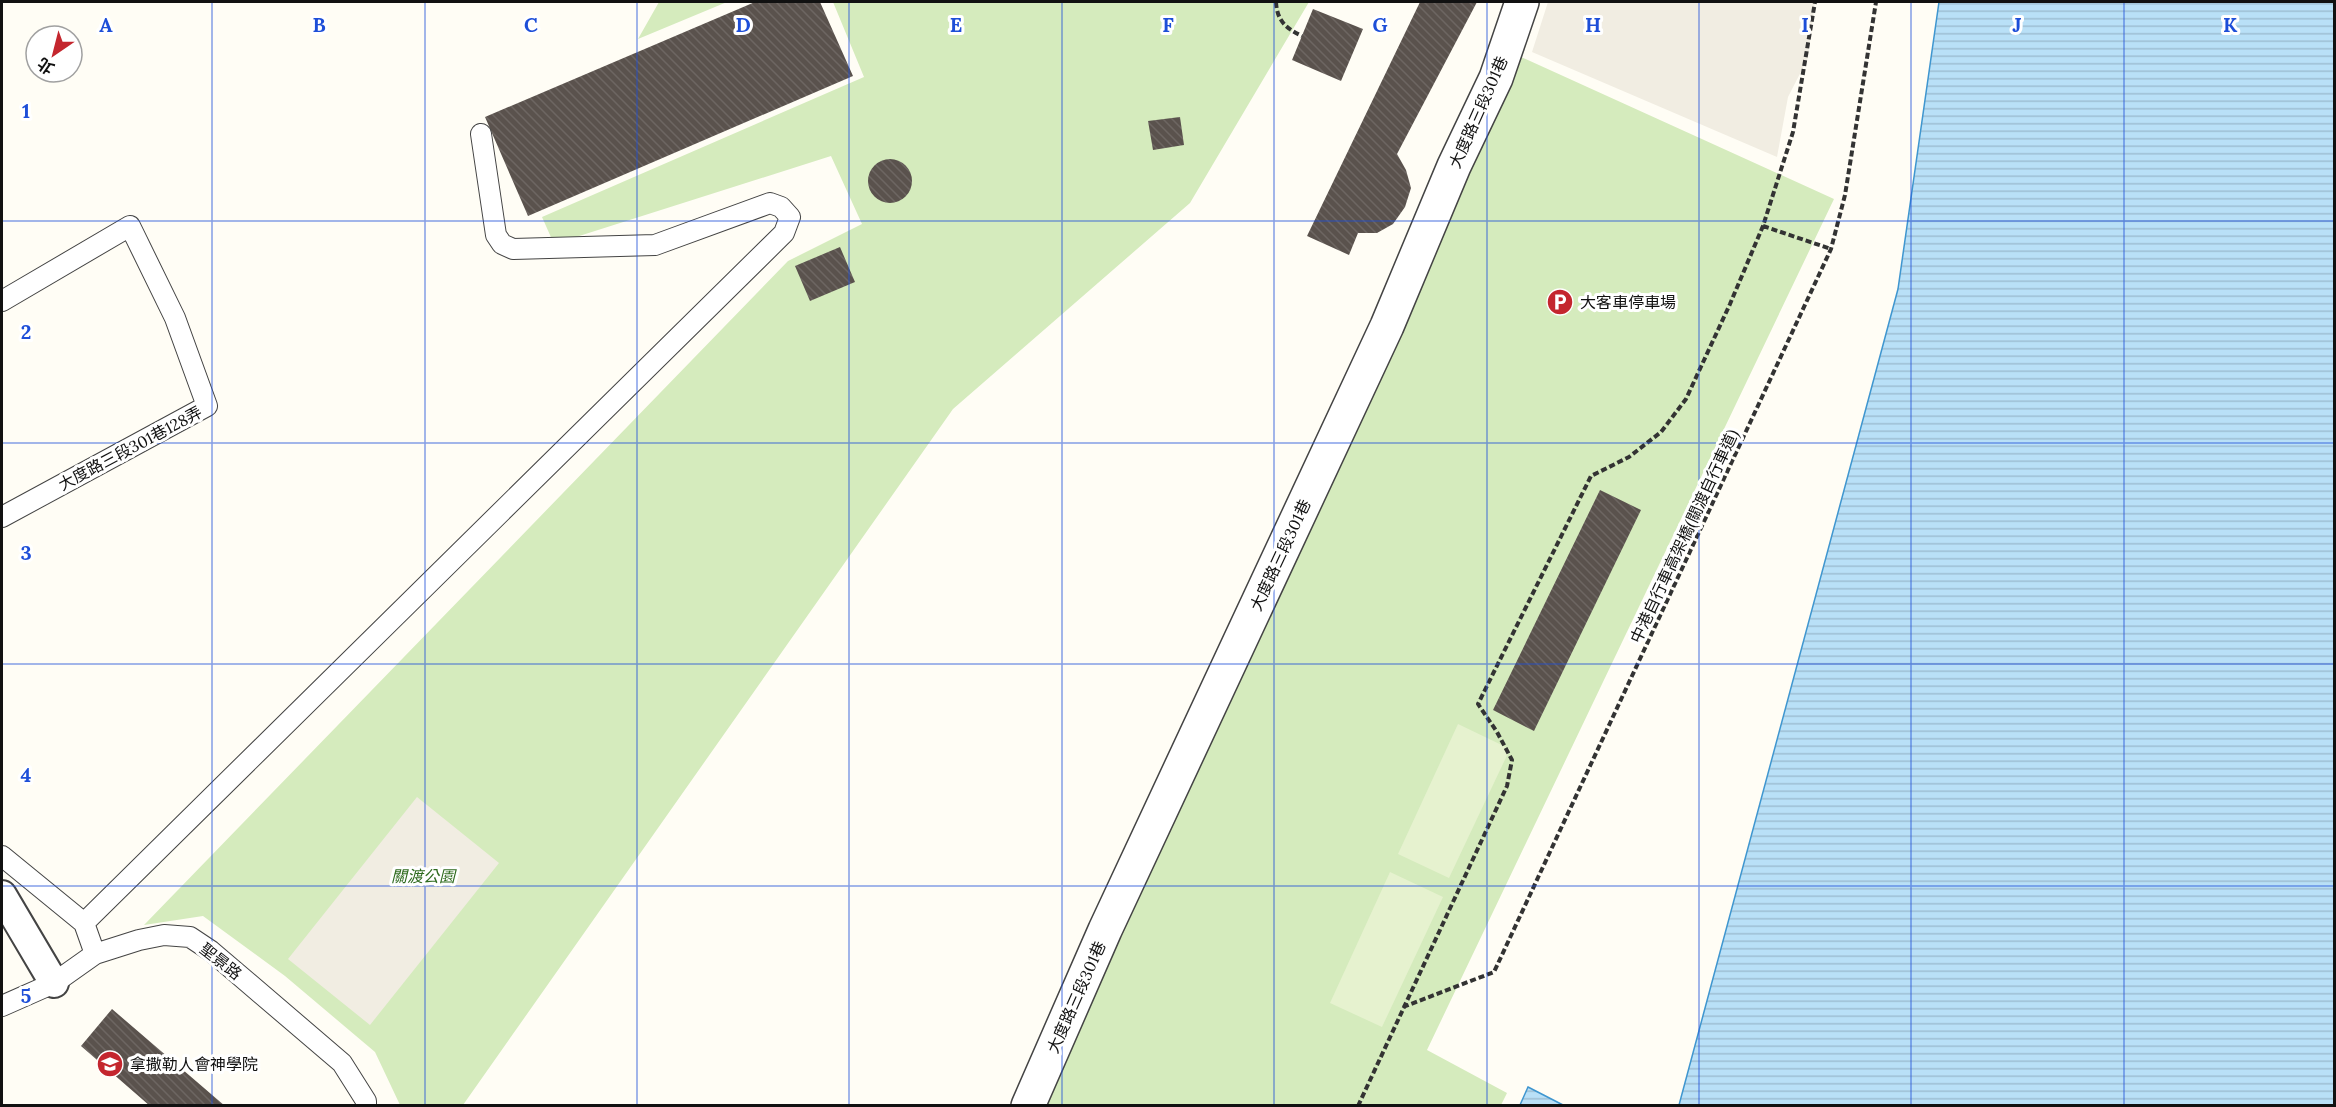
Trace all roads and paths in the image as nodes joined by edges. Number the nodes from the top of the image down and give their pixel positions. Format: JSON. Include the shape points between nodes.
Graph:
{"nodes":[{"id":1,"x":1276,"y":2,"type":"edge"},
{"id":2,"x":1522,"y":2,"type":"edge"},
{"id":3,"x":1815,"y":2,"type":"edge"},
{"id":4,"x":1876,"y":2,"type":"edge"},
{"id":5,"x":1302,"y":36,"type":"dead end"},
{"id":6,"x":481,"y":134,"type":"dead end"},
{"id":7,"x":1763,"y":226,"type":"junction"},
{"id":8,"x":1831,"y":249,"type":"junction"},
{"id":9,"x":2,"y":301,"type":"edge"},
{"id":10,"x":2,"y":517,"type":"edge"},
{"id":11,"x":2,"y":856,"type":"edge"},
{"id":12,"x":2,"y":895,"type":"edge"},
{"id":13,"x":84,"y":923,"type":"junction"},
{"id":14,"x":95,"y":954,"type":"junction"},
{"id":15,"x":54,"y":983,"type":"junction"},
{"id":16,"x":2,"y":1006,"type":"edge"},
{"id":17,"x":1403,"y":1007,"type":"junction"},
{"id":18,"x":366,"y":1106,"type":"edge"},
{"id":19,"x":1028,"y":1106,"type":"edge"},
{"id":20,"x":1358,"y":1106,"type":"edge"}],
"edges":[{"from":1,"to":5,"type":"path","via":[[1285,28]]},
{"from":2,"to":19,"type":"street","name":"大度路三段301巷","via":[[1496,78],[1454,166],[1387,326],[1105,930]]},
{"from":3,"to":7,"type":"path","via":[[1793,132]]},
{"from":4,"to":8,"type":"path","name":"中港自行車高架橋(關渡自行車道)","via":[[1845,195]]},
{"from":6,"to":13,"type":"lane","via":[[496,235],[502,244],[513,249],[655,245],[771,202],[789,218],[784,233]]},
{"from":7,"to":8,"type":"path"},
{"from":7,"to":17,"type":"path","via":[[1686,399],[1661,432],[1629,457],[1591,476],[1478,704],[1512,760],[1507,786]]},
{"from":8,"to":17,"type":"path","name":"中港自行車高架橋(關渡自行車道)","via":[[1494,972]]},
{"from":9,"to":10,"type":"lane","name":"大度路三段301巷128弄","via":[[130,226],[175,318],[207,406]]},
{"from":11,"to":13,"type":"lane"},
{"from":12,"to":15,"type":"street"},
{"from":13,"to":14,"type":"lane"},
{"from":14,"to":15,"type":"lane","name":"聖景路"},
{"from":14,"to":18,"type":"lane","name":"聖景路","via":[[139,940],[190,937],[342,1063]]},
{"from":15,"to":16,"type":"lane","name":"聖景路"},
{"from":17,"to":20,"type":"path"}]}
